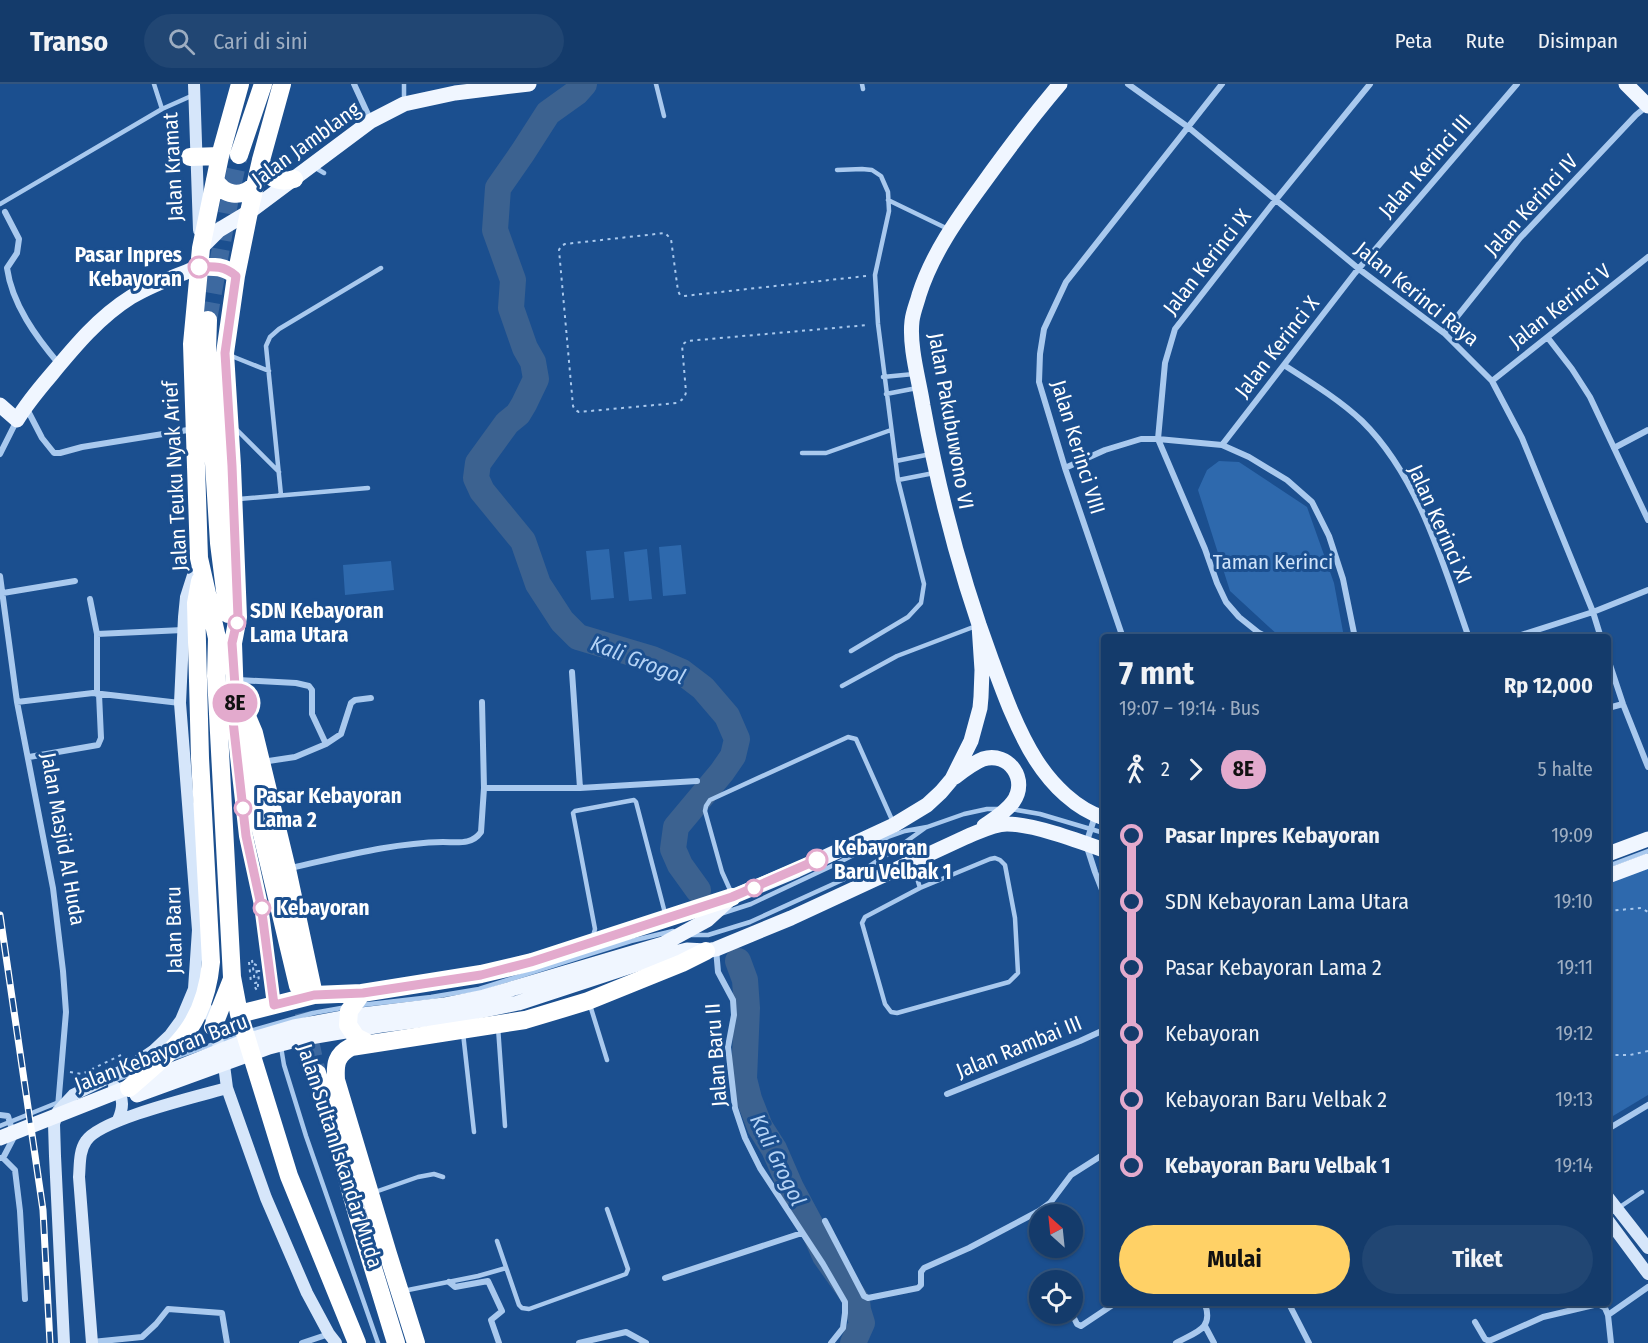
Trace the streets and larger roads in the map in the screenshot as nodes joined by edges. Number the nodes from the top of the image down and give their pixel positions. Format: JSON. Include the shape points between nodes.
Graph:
{"nodes":[{"id":1,"x":194,"y":84,"type":"edge"},
{"id":2,"x":240,"y":84,"type":"edge"},
{"id":3,"x":263,"y":84,"type":"edge"},
{"id":4,"x":282,"y":84,"type":"edge"},
{"id":5,"x":354,"y":84,"type":"edge"},
{"id":6,"x":528,"y":84,"type":"edge"},
{"id":7,"x":1060,"y":84,"type":"edge"},
{"id":8,"x":1128,"y":84,"type":"edge"},
{"id":9,"x":1222,"y":84,"type":"edge"},
{"id":10,"x":1370,"y":84,"type":"edge"},
{"id":11,"x":1517,"y":84,"type":"edge"},
{"id":12,"x":1626,"y":84,"type":"edge"},
{"id":13,"x":507,"y":85,"type":"edge"},
{"id":14,"x":454,"y":88,"type":"edge"},
{"id":15,"x":189,"y":90,"type":"edge"},
{"id":16,"x":1648,"y":106,"type":"edge"},
{"id":17,"x":371,"y":121,"type":"junction"},
{"id":18,"x":1188,"y":127,"type":"junction"},
{"id":19,"x":239,"y":155,"type":"tunnel mouth"},
{"id":20,"x":220,"y":156,"type":"junction"},
{"id":21,"x":193,"y":157,"type":"junction"},
{"id":22,"x":261,"y":160,"type":"junction"},
{"id":23,"x":294,"y":179,"type":"junction"},
{"id":24,"x":215,"y":180,"type":"junction"},
{"id":25,"x":254,"y":186,"type":"junction"},
{"id":26,"x":1277,"y":199,"type":"junction"},
{"id":27,"x":5,"y":212,"type":"dead end"},
{"id":28,"x":249,"y":212,"type":"junction"},
{"id":29,"x":200,"y":254,"type":"junction"},
{"id":30,"x":1648,"y":257,"type":"edge"},
{"id":31,"x":1359,"y":269,"type":"junction"},
{"id":32,"x":236,"y":276,"type":"junction"},
{"id":33,"x":208,"y":320,"type":"tunnel mouth"},
{"id":34,"x":1444,"y":333,"type":"junction"},
{"id":35,"x":1548,"y":338,"type":"junction"},
{"id":36,"x":1284,"y":364,"type":"junction"},
{"id":37,"x":59,"y":365,"type":"junction"},
{"id":38,"x":1492,"y":381,"type":"junction"},
{"id":39,"x":0,"y":405,"type":"edge"},
{"id":40,"x":21,"y":413,"type":"junction"},
{"id":41,"x":195,"y":429,"type":"junction"},
{"id":42,"x":1648,"y":430,"type":"edge"},
{"id":43,"x":1158,"y":439,"type":"junction"},
{"id":44,"x":1222,"y":445,"type":"junction"},
{"id":45,"x":1614,"y":448,"type":"junction"},
{"id":46,"x":0,"y":454,"type":"edge"},
{"id":47,"x":1065,"y":468,"type":"junction"},
{"id":48,"x":1648,"y":520,"type":"edge"},
{"id":49,"x":200,"y":567,"type":"junction"},
{"id":50,"x":0,"y":576,"type":"edge"},
{"id":51,"x":75,"y":581,"type":"dead end"},
{"id":52,"x":1648,"y":590,"type":"edge"},
{"id":53,"x":3,"y":593,"type":"junction"},
{"id":54,"x":90,"y":599,"type":"dead end"},
{"id":55,"x":1593,"y":612,"type":"junction"},
{"id":56,"x":979,"y":625,"type":"junction"},
{"id":57,"x":183,"y":630,"type":"junction"},
{"id":58,"x":97,"y":634,"type":"junction"},
{"id":59,"x":1122,"y":634,"type":"edge"},
{"id":60,"x":1261,"y":634,"type":"edge"},
{"id":61,"x":1354,"y":634,"type":"edge"},
{"id":62,"x":1468,"y":634,"type":"edge"},
{"id":63,"x":1524,"y":634,"type":"edge"},
{"id":64,"x":1600,"y":634,"type":"edge"},
{"id":65,"x":225,"y":640,"type":"junction"},
{"id":66,"x":1611,"y":668,"type":"edge"},
{"id":67,"x":573,"y":672,"type":"dead end"},
{"id":68,"x":234,"y":680,"type":"junction"},
{"id":69,"x":98,"y":694,"type":"junction"},
{"id":70,"x":371,"y":698,"type":"dead end"},
{"id":71,"x":236,"y":700,"type":"junction"},
{"id":72,"x":17,"y":702,"type":"junction"},
{"id":73,"x":482,"y":702,"type":"dead end"},
{"id":74,"x":180,"y":704,"type":"junction"},
{"id":75,"x":1623,"y":704,"type":"junction"},
{"id":76,"x":1611,"y":707,"type":"edge"},
{"id":77,"x":326,"y":744,"type":"junction"},
{"id":78,"x":29,"y":757,"type":"junction"},
{"id":79,"x":261,"y":762,"type":"junction"},
{"id":80,"x":1648,"y":767,"type":"edge"},
{"id":81,"x":952,"y":779,"type":"junction"},
{"id":82,"x":698,"y":782,"type":"dead end"},
{"id":83,"x":484,"y":788,"type":"junction"},
{"id":84,"x":580,"y":789,"type":"junction"},
{"id":85,"x":1100,"y":817,"type":"edge"},
{"id":86,"x":966,"y":837,"type":"junction"},
{"id":87,"x":1648,"y":838,"type":"edge"},
{"id":88,"x":1086,"y":844,"type":"junction"},
{"id":89,"x":1101,"y":849,"type":"edge"},
{"id":90,"x":1611,"y":853,"type":"edge"},
{"id":91,"x":1646,"y":856,"type":"edge"},
{"id":92,"x":287,"y":869,"type":"junction"},
{"id":93,"x":1611,"y":874,"type":"edge"},
{"id":94,"x":1101,"y":887,"type":"edge"},
{"id":95,"x":732,"y":897,"type":"junction"},
{"id":96,"x":711,"y":950,"type":"junction"},
{"id":97,"x":620,"y":963,"type":"junction"},
{"id":98,"x":232,"y":977,"type":"junction"},
{"id":99,"x":298,"y":986,"type":"tunnel mouth"},
{"id":100,"x":194,"y":989,"type":"junction"},
{"id":101,"x":363,"y":993,"type":"junction"},
{"id":102,"x":314,"y":995,"type":"junction"},
{"id":103,"x":247,"y":1006,"type":"junction"},
{"id":104,"x":213,"y":1027,"type":"junction"},
{"id":105,"x":1101,"y":1031,"type":"edge"},
{"id":106,"x":370,"y":1044,"type":"junction"},
{"id":107,"x":317,"y":1073,"type":"tunnel mouth"},
{"id":108,"x":105,"y":1080,"type":"junction"},
{"id":109,"x":129,"y":1088,"type":"junction"},
{"id":110,"x":228,"y":1088,"type":"junction"},
{"id":111,"x":947,"y":1094,"type":"dead end"},
{"id":112,"x":1648,"y":1105,"type":"edge"},
{"id":113,"x":58,"y":1111,"type":"junction"},
{"id":114,"x":0,"y":1115,"type":"edge"},
{"id":115,"x":118,"y":1120,"type":"junction"},
{"id":116,"x":1611,"y":1128,"type":"edge"},
{"id":117,"x":0,"y":1138,"type":"edge"},
{"id":118,"x":1,"y":1155,"type":"edge"},
{"id":119,"x":1101,"y":1156,"type":"edge"},
{"id":120,"x":1611,"y":1215,"type":"edge"},
{"id":121,"x":825,"y":1221,"type":"dead end"},
{"id":122,"x":802,"y":1233,"type":"junction"},
{"id":123,"x":1648,"y":1248,"type":"edge"},
{"id":124,"x":1643,"y":1257,"type":"edge"},
{"id":125,"x":1648,"y":1274,"type":"edge"},
{"id":126,"x":665,"y":1278,"type":"dead end"},
{"id":127,"x":449,"y":1282,"type":"road end"},
{"id":128,"x":1648,"y":1287,"type":"edge"},
{"id":129,"x":26,"y":1299,"type":"dead end"},
{"id":130,"x":1111,"y":1306,"type":"edge"},
{"id":131,"x":1206,"y":1306,"type":"edge"},
{"id":132,"x":1290,"y":1306,"type":"edge"},
{"id":133,"x":1590,"y":1306,"type":"edge"},
{"id":134,"x":1602,"y":1306,"type":"edge"},
{"id":135,"x":1608,"y":1315,"type":"junction"},
{"id":136,"x":1475,"y":1322,"type":"dead end"},
{"id":137,"x":1077,"y":1324,"type":"edge"},
{"id":138,"x":1205,"y":1326,"type":"junction"},
{"id":139,"x":332,"y":1339,"type":"edge"},
{"id":140,"x":92,"y":1342,"type":"edge"},
{"id":141,"x":64,"y":1343,"type":"edge"},
{"id":142,"x":227,"y":1343,"type":"edge"},
{"id":143,"x":302,"y":1343,"type":"edge"},
{"id":144,"x":357,"y":1343,"type":"edge"},
{"id":145,"x":396,"y":1343,"type":"edge"},
{"id":146,"x":416,"y":1343,"type":"edge"},
{"id":147,"x":499,"y":1343,"type":"edge"},
{"id":148,"x":579,"y":1343,"type":"edge"},
{"id":149,"x":646,"y":1343,"type":"edge"},
{"id":150,"x":831,"y":1343,"type":"edge"},
{"id":151,"x":1176,"y":1343,"type":"edge"},
{"id":152,"x":1214,"y":1343,"type":"edge"},
{"id":153,"x":1309,"y":1343,"type":"edge"},
{"id":154,"x":1611,"y":1343,"type":"edge"}],
"edges":[{"from":1,"to":21,"type":"main road"},
{"from":2,"to":20,"type":"highway","name":"Jalan Teuku Nyak Arief"},
{"from":3,"to":19,"type":"highway"},
{"from":4,"to":22,"type":"highway","name":"Jalan Teuku Nyak Arief"},
{"from":5,"to":17,"type":"street"},
{"from":6,"to":13,"type":"main road","name":"Jalan Jamblang"},
{"from":7,"to":56,"type":"main road","name":"Jalan Pakubuwono VI","via":[[1009,146],[951,230],[922,285],[912,320],[912,342],[936,472]]},
{"from":8,"to":18,"type":"street","name":"Jalan Kerinci Raya"},
{"from":9,"to":18,"type":"street","name":"Jalan Kerinci VIII"},
{"from":10,"to":26,"type":"street","name":"Jalan Kerinci IX"},
{"from":11,"to":31,"type":"street","name":"Jalan Kerinci III"},
{"from":12,"to":16,"type":"main road"},
{"from":13,"to":14,"type":"main road","name":"Jalan Jamblang"},
{"from":14,"to":17,"type":"main road","name":"Jalan Jamblang","via":[[404,104]]},
{"from":15,"to":21,"type":"main road","name":"Jalan Kramat"},
{"from":16,"to":34,"type":"street","name":"Jalan Kerinci IV","via":[[1520,238]]},
{"from":17,"to":23,"type":"main road","name":"Jalan Jamblang","via":[[318,169]]},
{"from":18,"to":26,"type":"street","name":"Jalan Kerinci Raya"},
{"from":18,"to":47,"type":"street","name":"Jalan Kerinci VIII","via":[[1066,282],[1044,328],[1039,382]]},
{"from":20,"to":21,"type":"highway"},
{"from":20,"to":24,"type":"highway","name":"Jalan Teuku Nyak Arief"},
{"from":21,"to":29,"type":"main road"},
{"from":22,"to":23,"type":"highway","via":[[270,176],[282,181]]},
{"from":22,"to":25,"type":"highway","name":"Jalan Teuku Nyak Arief"},
{"from":23,"to":28,"type":"main road","name":"Jalan Jamblang"},
{"from":24,"to":25,"type":"highway","via":[[236,195]]},
{"from":24,"to":29,"type":"highway","name":"Jalan Teuku Nyak Arief"},
{"from":25,"to":28,"type":"highway","name":"Jalan Teuku Nyak Arief"},
{"from":26,"to":31,"type":"street","name":"Jalan Kerinci Raya"},
{"from":26,"to":43,"type":"street","name":"Jalan Kerinci IX","via":[[1175,329],[1165,363]]},
{"from":27,"to":37,"type":"street","via":[[19,239],[17,253],[7,268],[15,294],[21,310]]},
{"from":28,"to":29,"type":"main road","via":[[219,230]]},
{"from":28,"to":32,"type":"highway","name":"Jalan Teuku Nyak Arief"},
{"from":29,"to":32,"type":"highway"},
{"from":29,"to":37,"type":"main road","via":[[98,322]]},
{"from":29,"to":41,"type":"highway","name":"Jalan Teuku Nyak Arief","via":[[192,344]]},
{"from":30,"to":35,"type":"street","name":"Jalan Kerinci V"},
{"from":31,"to":34,"type":"street","name":"Jalan Kerinci Raya"},
{"from":31,"to":36,"type":"street","name":"Jalan Kerinci X"},
{"from":32,"to":65,"type":"highway","name":"Jalan Teuku Nyak Arief","via":[[225,353],[238,617]]},
{"from":33,"to":65,"type":"highway"},
{"from":34,"to":38,"type":"street","name":"Jalan Kerinci Raya"},
{"from":35,"to":38,"type":"street","name":"Jalan Kerinci V"},
{"from":35,"to":45,"type":"street","via":[[1590,397]]},
{"from":36,"to":44,"type":"street","name":"Jalan Kerinci X"},
{"from":36,"to":62,"type":"street","name":"Jalan Kerinci XI","via":[[1361,420],[1384,446],[1410,488],[1436,545]]},
{"from":37,"to":40,"type":"main road"},
{"from":38,"to":55,"type":"street","name":"Jalan Kerinci Raya","via":[[1522,438]]},
{"from":39,"to":40,"type":"main road"},
{"from":40,"to":41,"type":"street","via":[[54,453]]},
{"from":40,"to":46,"type":"street"},
{"from":41,"to":49,"type":"highway","name":"Jalan Teuku Nyak Arief"},
{"from":42,"to":45,"type":"street"},
{"from":43,"to":44,"type":"street"},
{"from":43,"to":47,"type":"street","via":[[1141,439],[1105,450]]},
{"from":43,"to":60,"type":"street","name":"Jalan Kerinci IX","via":[[1226,602]]},
{"from":44,"to":61,"type":"street","via":[[1287,480],[1312,502],[1343,579]]},
{"from":45,"to":48,"type":"street"},
{"from":47,"to":59,"type":"street","name":"Jalan Kerinci VIII"},
{"from":49,"to":57,"type":"main road","name":"Jalan Baru","via":[[186,597]]},
{"from":49,"to":65,"type":"highway","name":"Jalan Teuku Nyak Arief"},
{"from":49,"to":109,"type":"highway","via":[[195,603],[209,981],[198,1015],[182,1040]]},
{"from":50,"to":53,"type":"street","name":"Jalan Masjid Al Huda"},
{"from":51,"to":53,"type":"street"},
{"from":52,"to":55,"type":"street"},
{"from":53,"to":72,"type":"street","name":"Jalan Masjid Al Huda"},
{"from":54,"to":58,"type":"street"},
{"from":55,"to":63,"type":"street"},
{"from":55,"to":64,"type":"street","name":"Jalan Kerinci Raya"},
{"from":56,"to":81,"type":"main road","name":"Jalan Kebayoran Baru","via":[[980,708],[971,741]]},
{"from":56,"to":85,"type":"main road","via":[[1015,720],[1037,763],[1066,796]]},
{"from":57,"to":58,"type":"street"},
{"from":57,"to":74,"type":"main road","name":"Jalan Baru"},
{"from":58,"to":69,"type":"street"},
{"from":65,"to":68,"type":"highway","name":"Jalan Teuku Nyak Arief"},
{"from":65,"to":98,"type":"highway","name":"Jalan Teuku Nyak Arief","via":[[216,676]]},
{"from":66,"to":75,"type":"street"},
{"from":67,"to":84,"type":"street"},
{"from":68,"to":71,"type":"highway","name":"Jalan Teuku Nyak Arief"},
{"from":68,"to":77,"type":"street","via":[[309,686],[312,714]]},
{"from":69,"to":72,"type":"street"},
{"from":69,"to":74,"type":"street"},
{"from":69,"to":78,"type":"street","via":[[98,745]]},
{"from":70,"to":77,"type":"street","via":[[351,703],[341,734]]},
{"from":71,"to":79,"type":"highway","via":[[254,733]]},
{"from":71,"to":99,"type":"highway","via":[[241,746]]},
{"from":72,"to":78,"type":"street","name":"Jalan Masjid Al Huda"},
{"from":73,"to":83,"type":"street"},
{"from":74,"to":100,"type":"main road","name":"Jalan Baru","via":[[198,930]]},
{"from":75,"to":76,"type":"street"},
{"from":75,"to":80,"type":"street"},
{"from":77,"to":79,"type":"street","via":[[295,757]]},
{"from":78,"to":113,"type":"street","name":"Jalan Masjid Al Huda","via":[[53,888],[66,1011]]},
{"from":79,"to":92,"type":"highway"},
{"from":81,"to":86,"type":"main road","via":[[990,758],[1008,762],[1019,779],[1013,802]]},
{"from":81,"to":95,"type":"main road","name":"Jalan Kebayoran Baru","via":[[927,805],[894,825]]},
{"from":82,"to":84,"type":"street"},
{"from":83,"to":84,"type":"street"},
{"from":83,"to":92,"type":"street","via":[[481,832],[470,842],[381,849]]},
{"from":85,"to":88,"type":"street"},
{"from":86,"to":88,"type":"main road","via":[[1007,824]]},
{"from":86,"to":96,"type":"main road","name":"Jalan Kebayoran Baru"},
{"from":87,"to":90,"type":"main road"},
{"from":88,"to":89,"type":"main road"},
{"from":88,"to":94,"type":"street"},
{"from":91,"to":93,"type":"main road"},
{"from":92,"to":102,"type":"highway"},
{"from":95,"to":97,"type":"main road","name":"Jalan Kebayoran Baru","via":[[707,920]]},
{"from":95,"to":101,"type":"highway","via":[[668,926],[592,942],[531,962],[481,975]]},
{"from":96,"to":97,"type":"main road","name":"Jalan Kebayoran Baru","via":[[687,950]]},
{"from":96,"to":106,"type":"highway","via":[[588,1001],[525,1020]]},
{"from":96,"to":122,"type":"street","name":"Jalan Baru II","via":[[733,1000],[728,1047],[735,1108],[760,1168]]},
{"from":97,"to":109,"type":"main road","name":"Jalan Kebayoran Baru","via":[[444,1005],[294,1027],[243,1042]]},
{"from":97,"to":118,"type":"main road","name":"Jalan Kebayoran Baru","via":[[518,1003],[269,1047],[120,1101]]},
{"from":98,"to":103,"type":"highway","name":"Jalan Teuku Nyak Arief"},
{"from":98,"to":104,"type":"highway"},
{"from":100,"to":104,"type":"main road","via":[[207,1007]]},
{"from":100,"to":108,"type":"main road","name":"Jalan Baru","via":[[170,1035],[153,1051]]},
{"from":101,"to":102,"type":"highway"},
{"from":101,"to":106,"type":"highway","via":[[349,1011],[348,1025],[356,1037]]},
{"from":102,"to":103,"type":"highway","via":[[274,1005]]},
{"from":103,"to":144,"type":"highway","name":"Jalan Teuku Nyak Arief","via":[[259,1081],[289,1176]]},
{"from":104,"to":110,"type":"main road"},
{"from":105,"to":111,"type":"street","name":"Jalan Rambai III"},
{"from":106,"to":146,"type":"highway","via":[[343,1052],[335,1068]]},
{"from":107,"to":145,"type":"highway","name":"Jalan Sultan Iskandar Muda"},
{"from":108,"to":113,"type":"main road","name":"Jalan Baru","via":[[73,1095]]},
{"from":108,"to":115,"type":"main road","via":[[117,1088],[123,1102]]},
{"from":109,"to":117,"type":"main road","name":"Jalan Kebayoran Baru"},
{"from":110,"to":115,"type":"main road"},
{"from":110,"to":139,"type":"main road","via":[[266,1198],[307,1293]]},
{"from":112,"to":116,"type":"street"},
{"from":113,"to":141,"type":"main road","via":[[54,1124]]},
{"from":114,"to":118,"type":"street","via":[[8,1116],[14,1137]]},
{"from":115,"to":140,"type":"main road","via":[[86,1140],[80,1156]]},
{"from":118,"to":129,"type":"street","via":[[15,1170]]},
{"from":119,"to":121,"type":"street","via":[[1071,1175],[1039,1211],[924,1268],[918,1287],[864,1296]]},
{"from":120,"to":123,"type":"main road"},
{"from":120,"to":124,"type":"main road"},
{"from":122,"to":126,"type":"street"},
{"from":122,"to":150,"type":"street","name":"Jalan Baru II","via":[[845,1302],[843,1328]]},
{"from":124,"to":125,"type":"main road"},
{"from":127,"to":147,"type":"street","via":[[455,1287],[488,1281],[502,1311],[491,1320]]},
{"from":128,"to":135,"type":"street"},
{"from":130,"to":137,"type":"street","via":[[1081,1326]]},
{"from":131,"to":138,"type":"street"},
{"from":132,"to":153,"type":"street"},
{"from":133,"to":136,"type":"street","via":[[1544,1317],[1489,1341]]},
{"from":134,"to":135,"type":"street"},
{"from":135,"to":154,"type":"street"},
{"from":138,"to":151,"type":"street"},
{"from":138,"to":152,"type":"street"},
{"from":139,"to":143,"type":"street"},
{"from":140,"to":142,"type":"street","via":[[142,1337],[168,1309],[222,1313]]},
{"from":148,"to":149,"type":"street","via":[[626,1332]]}]}
